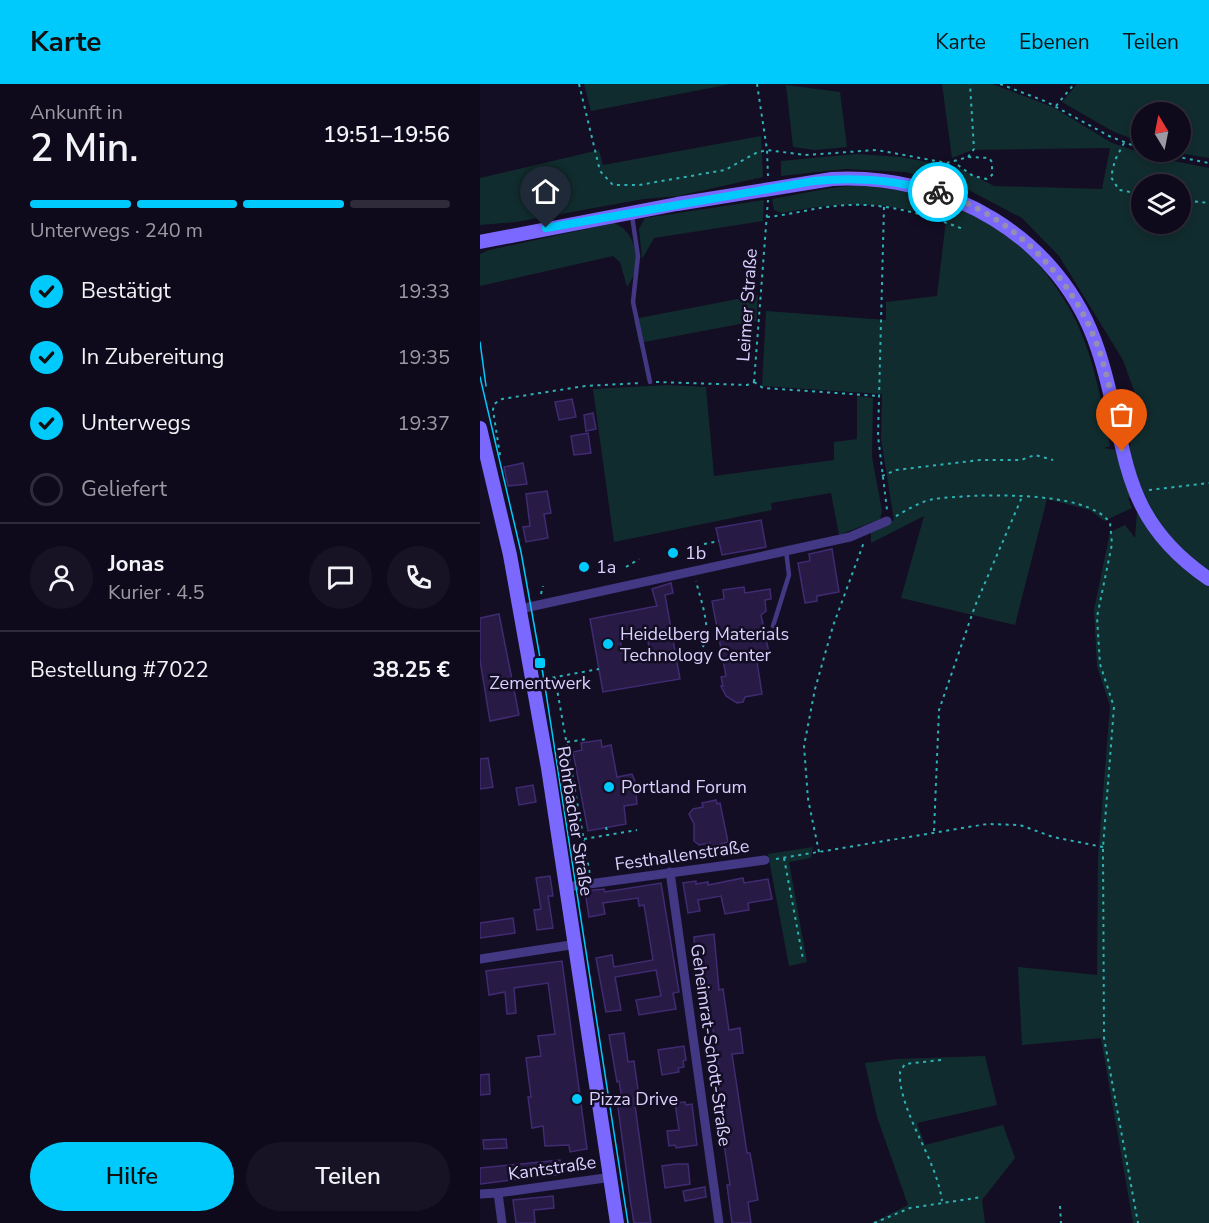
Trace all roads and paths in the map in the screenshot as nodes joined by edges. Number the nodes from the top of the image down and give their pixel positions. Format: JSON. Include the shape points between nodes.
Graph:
{"nodes":[{"id":1,"x":579,"y":84,"type":"edge"},
{"id":2,"x":758,"y":84,"type":"edge"},
{"id":3,"x":970,"y":84,"type":"edge"},
{"id":4,"x":1000,"y":84,"type":"edge"},
{"id":5,"x":1074,"y":84,"type":"edge"},
{"id":6,"x":1056,"y":106,"type":"junction"},
{"id":7,"x":1124,"y":143,"type":"junction"},
{"id":8,"x":1131,"y":145,"type":"edge"},
{"id":9,"x":767,"y":150,"type":"junction"},
{"id":10,"x":968,"y":157,"type":"junction"},
{"id":11,"x":1191,"y":159,"type":"edge"},
{"id":12,"x":954,"y":163,"type":"junction"},
{"id":13,"x":1209,"y":163,"type":"edge"},
{"id":14,"x":768,"y":184,"type":"dead end"},
{"id":15,"x":1131,"y":192,"type":"edge"},
{"id":16,"x":768,"y":195,"type":"dead end"},
{"id":17,"x":1191,"y":201,"type":"edge"},
{"id":18,"x":1209,"y":203,"type":"edge"},
{"id":19,"x":884,"y":207,"type":"junction"},
{"id":20,"x":631,"y":213,"type":"junction"},
{"id":21,"x":767,"y":217,"type":"junction"},
{"id":22,"x":963,"y":229,"type":"dead end"},
{"id":23,"x":482,"y":242,"type":"edge"},
{"id":24,"x":650,"y":382,"type":"junction"},
{"id":25,"x":754,"y":382,"type":"junction"},
{"id":26,"x":880,"y":396,"type":"junction"},
{"id":27,"x":480,"y":428,"type":"edge"},
{"id":28,"x":496,"y":430,"type":"dead end"},
{"id":29,"x":1053,"y":460,"type":"dead end"},
{"id":30,"x":882,"y":476,"type":"junction"},
{"id":31,"x":1209,"y":483,"type":"edge"},
{"id":32,"x":1153,"y":489,"type":"dead end"},
{"id":33,"x":1022,"y":497,"type":"junction"},
{"id":34,"x":887,"y":521,"type":"junction"},
{"id":35,"x":869,"y":530,"type":"junction"},
{"id":36,"x":719,"y":541,"type":"dead end"},
{"id":37,"x":704,"y":544,"type":"dead end"},
{"id":38,"x":786,"y":550,"type":"junction"},
{"id":39,"x":639,"y":559,"type":"dead end"},
{"id":40,"x":626,"y":567,"type":"dead end"},
{"id":41,"x":693,"y":569,"type":"junction"},
{"id":42,"x":1209,"y":579,"type":"edge"},
{"id":43,"x":520,"y":609,"type":"junction"},
{"id":44,"x":773,"y":626,"type":"dead end"},
{"id":45,"x":676,"y":658,"type":"dead end"},
{"id":46,"x":599,"y":669,"type":"dead end"},
{"id":47,"x":587,"y":739,"type":"dead end"},
{"id":48,"x":567,"y":742,"type":"junction"},
{"id":49,"x":606,"y":827,"type":"dead end"},
{"id":50,"x":637,"y":830,"type":"dead end"},
{"id":51,"x":934,"y":831,"type":"junction"},
{"id":52,"x":608,"y":835,"type":"junction"},
{"id":53,"x":584,"y":839,"type":"junction"},
{"id":54,"x":1103,"y":847,"type":"junction"},
{"id":55,"x":819,"y":852,"type":"junction"},
{"id":56,"x":784,"y":858,"type":"junction"},
{"id":57,"x":765,"y":860,"type":"joint"},
{"id":58,"x":670,"y":872,"type":"junction"},
{"id":59,"x":592,"y":884,"type":"junction"},
{"id":60,"x":567,"y":887,"type":"junction"},
{"id":61,"x":577,"y":944,"type":"junction"},
{"id":62,"x":480,"y":959,"type":"edge"},
{"id":63,"x":803,"y":959,"type":"dead end"},
{"id":64,"x":941,"y":1060,"type":"dead end"},
{"id":65,"x":612,"y":1177,"type":"junction"},
{"id":66,"x":498,"y":1193,"type":"junction"},
{"id":67,"x":480,"y":1194,"type":"edge"},
{"id":68,"x":981,"y":1197,"type":"dead end"},
{"id":69,"x":942,"y":1201,"type":"junction"},
{"id":70,"x":1060,"y":1206,"type":"dead end"},
{"id":71,"x":502,"y":1223,"type":"edge"},
{"id":72,"x":617,"y":1223,"type":"edge"},
{"id":73,"x":719,"y":1223,"type":"edge"},
{"id":74,"x":874,"y":1223,"type":"edge"},
{"id":75,"x":1061,"y":1223,"type":"edge"},
{"id":76,"x":1138,"y":1223,"type":"edge"}],
"edges":[{"from":1,"to":9,"type":"path","via":[[600,171],[613,186],[649,184],[725,170]]},
{"from":2,"to":9,"type":"path"},
{"from":3,"to":10,"type":"path","via":[[974,149]]},
{"from":4,"to":6,"type":"path"},
{"from":5,"to":6,"type":"path"},
{"from":6,"to":7,"type":"path"},
{"from":7,"to":8,"type":"path"},
{"from":7,"to":15,"type":"path","via":[[1111,177],[1119,190]]},
{"from":9,"to":12,"type":"path","via":[[805,155],[877,150]]},
{"from":9,"to":14,"type":"path"},
{"from":10,"to":12,"type":"path"},
{"from":10,"to":12,"type":"path","via":[[988,158],[992,175],[980,179]]},
{"from":11,"to":13,"type":"path"},
{"from":16,"to":21,"type":"path","name":"Leimer Straße"},
{"from":17,"to":18,"type":"path"},
{"from":19,"to":21,"type":"path","via":[[837,206]]},
{"from":19,"to":22,"type":"path","via":[[925,214]]},
{"from":19,"to":26,"type":"path"},
{"from":20,"to":23,"type":"main road"},
{"from":20,"to":24,"type":"lane","via":[[638,256],[633,302]]},
{"from":20,"to":42,"type":"main road","via":[[787,185],[850,178],[914,185],[974,207],[1011,230],[1062,282],[1092,332],[1107,377],[1126,471],[1145,513],[1168,544]]},
{"from":21,"to":25,"type":"path","name":"Leimer Straße"},
{"from":24,"to":25,"type":"path","name":"Leimer Straße"},
{"from":24,"to":28,"type":"path","name":"Leimer Straße","via":[[585,386],[502,399],[494,404]]},
{"from":25,"to":26,"type":"path","via":[[763,388]]},
{"from":26,"to":30,"type":"path"},
{"from":27,"to":43,"type":"main road","name":"Rohrbacher Straße"},
{"from":29,"to":30,"type":"path","via":[[1035,455],[1021,460],[980,460],[896,470]]},
{"from":30,"to":34,"type":"path"},
{"from":31,"to":32,"type":"path"},
{"from":33,"to":34,"type":"path","via":[[932,500]]},
{"from":33,"to":51,"type":"path","via":[[975,606],[939,710]]},
{"from":33,"to":54,"type":"path","via":[[1050,497],[1085,505],[1110,523],[1112,544],[1097,617],[1100,664],[1114,707]]},
{"from":34,"to":35,"type":"street"},
{"from":35,"to":38,"type":"street"},
{"from":35,"to":55,"type":"path","via":[[833,626],[804,746],[808,799]]},
{"from":36,"to":37,"type":"path"},
{"from":38,"to":41,"type":"street"},
{"from":38,"to":44,"type":"lane","via":[[789,575]]},
{"from":39,"to":40,"type":"path"},
{"from":41,"to":43,"type":"street"},
{"from":41,"to":45,"type":"path","via":[[707,637],[697,653]]},
{"from":43,"to":60,"type":"main road","name":"Rohrbacher Straße"},
{"from":46,"to":48,"type":"path","via":[[553,678]]},
{"from":47,"to":48,"type":"path"},
{"from":48,"to":53,"type":"path"},
{"from":49,"to":52,"type":"path"},
{"from":50,"to":52,"type":"path"},
{"from":51,"to":54,"type":"path","via":[[1002,824]]},
{"from":51,"to":55,"type":"path"},
{"from":52,"to":53,"type":"path"},
{"from":53,"to":59,"type":"path"},
{"from":54,"to":76,"type":"path","via":[[1104,1038]]},
{"from":55,"to":56,"type":"path"},
{"from":56,"to":57,"type":"path"},
{"from":56,"to":63,"type":"path"},
{"from":57,"to":58,"type":"street","name":"Festhallenstraße"},
{"from":58,"to":59,"type":"street","name":"Festhallenstraße"},
{"from":58,"to":73,"type":"street","name":"Geheimrat-Schott-Straße"},
{"from":59,"to":60,"type":"street","name":"Festhallenstraße"},
{"from":60,"to":61,"type":"main road","name":"Rohrbacher Straße"},
{"from":61,"to":62,"type":"street"},
{"from":61,"to":65,"type":"main road","name":"Rohrbacher Straße"},
{"from":64,"to":69,"type":"path","via":[[905,1064],[900,1081]]},
{"from":65,"to":66,"type":"street","name":"Kantstraße"},
{"from":65,"to":72,"type":"main road","name":"Rohrbacher Straße"},
{"from":66,"to":67,"type":"street","name":"Kantstraße"},
{"from":66,"to":71,"type":"street"},
{"from":68,"to":69,"type":"path"},
{"from":69,"to":74,"type":"path","via":[[901,1211]]},
{"from":70,"to":75,"type":"path"}]}
